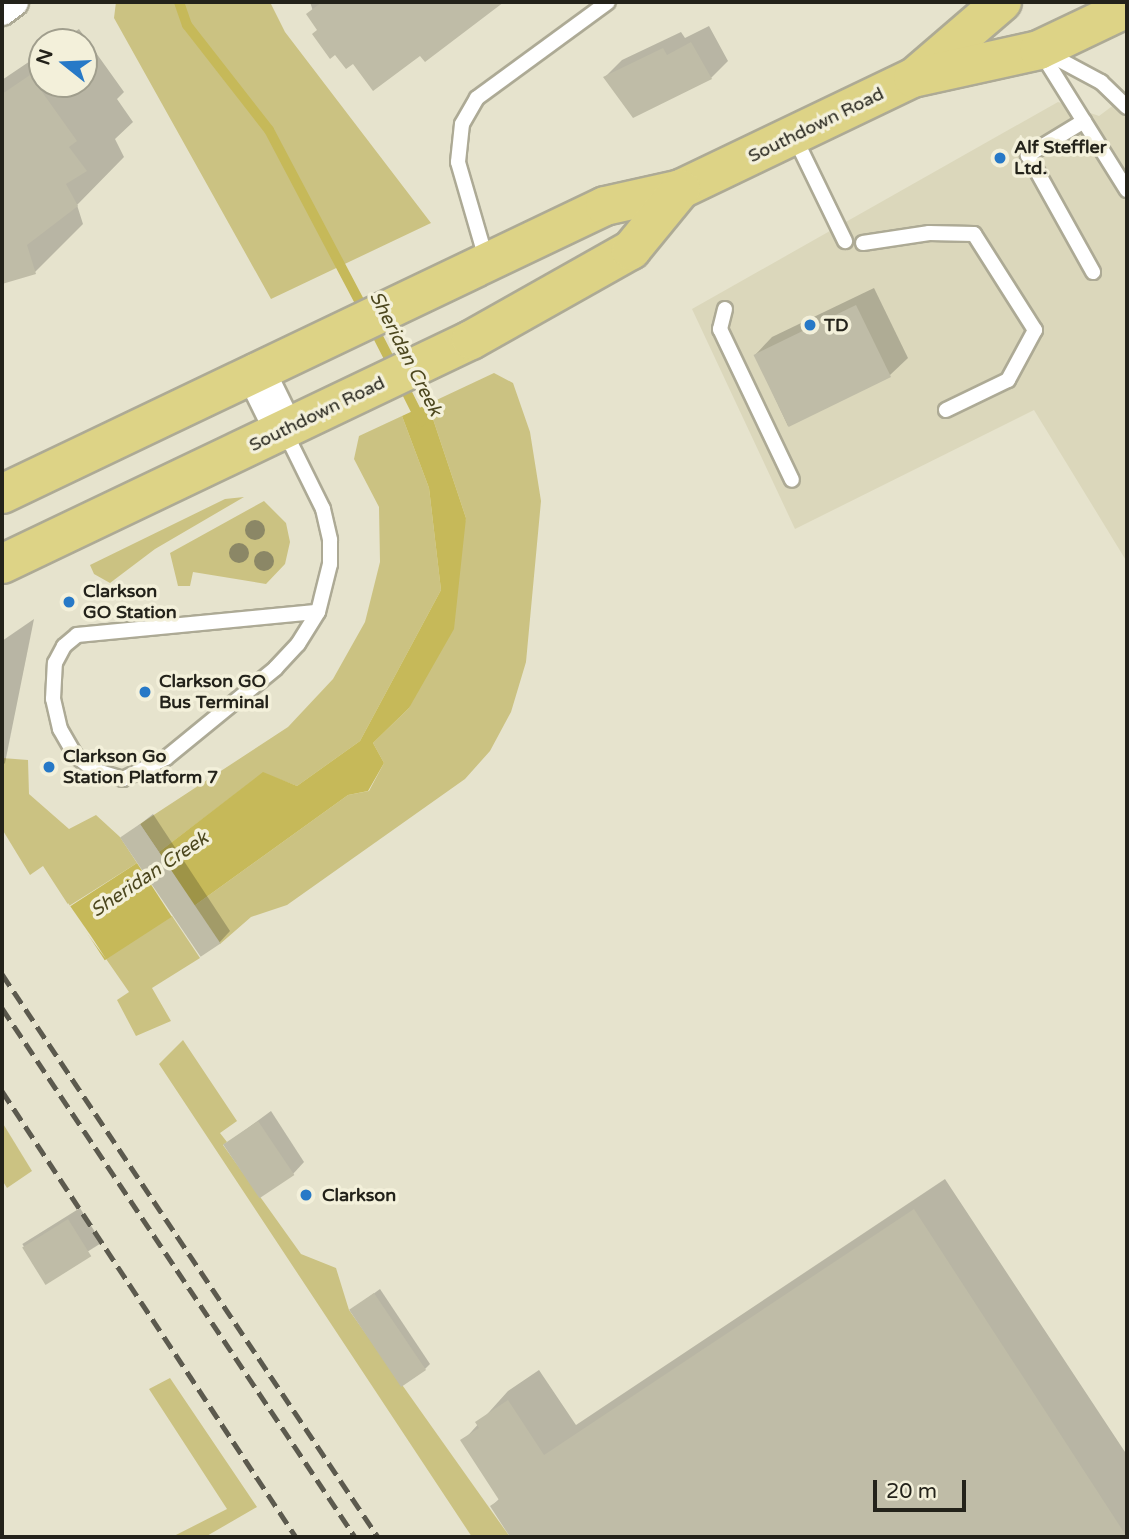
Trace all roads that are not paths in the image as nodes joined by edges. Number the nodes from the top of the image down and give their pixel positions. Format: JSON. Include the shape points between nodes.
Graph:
{"nodes":[{"id":1,"x":14,"y":2,"type":"edge"},
{"id":2,"x":608,"y":2,"type":"edge"},
{"id":3,"x":1002,"y":2,"type":"edge"},
{"id":4,"x":1127,"y":8,"type":"edge"},
{"id":5,"x":2,"y":12,"type":"edge"},
{"id":6,"x":1039,"y":50,"type":"junction"},
{"id":7,"x":913,"y":78,"type":"junction"},
{"id":8,"x":1127,"y":107,"type":"edge"},
{"id":9,"x":1084,"y":121,"type":"junction"},
{"id":10,"x":794,"y":136,"type":"junction"},
{"id":11,"x":681,"y":189,"type":"junction"},
{"id":12,"x":1127,"y":190,"type":"edge"},
{"id":13,"x":845,"y":241,"type":"dead end"},
{"id":14,"x":863,"y":243,"type":"dead end"},
{"id":15,"x":488,"y":262,"type":"junction"},
{"id":16,"x":1093,"y":272,"type":"dead end"},
{"id":17,"x":725,"y":309,"type":"dead end"},
{"id":18,"x":256,"y":373,"type":"junction"},
{"id":19,"x":946,"y":410,"type":"dead end"},
{"id":20,"x":284,"y":430,"type":"junction"},
{"id":21,"x":792,"y":480,"type":"dead end"},
{"id":22,"x":2,"y":494,"type":"edge"},
{"id":23,"x":2,"y":564,"type":"edge"},
{"id":24,"x":318,"y":612,"type":"junction"}],
"edges":[{"from":1,"to":5,"type":"street"},
{"from":2,"to":15,"type":"lane","via":[[477,98],[462,124],[458,162]]},
{"from":3,"to":7,"type":"main road","name":"Southdown Road"},
{"from":4,"to":6,"type":"main road","name":"Southdown Road"},
{"from":6,"to":7,"type":"main road","name":"Southdown Road"},
{"from":6,"to":8,"type":"lane","via":[[1101,82]]},
{"from":6,"to":9,"type":"lane"},
{"from":7,"to":10,"type":"main road","name":"Southdown Road"},
{"from":9,"to":12,"type":"lane"},
{"from":9,"to":16,"type":"lane","via":[[1028,155]]},
{"from":10,"to":11,"type":"main road","name":"Southdown Road"},
{"from":10,"to":13,"type":"lane"},
{"from":11,"to":15,"type":"main road","name":"Southdown Road","via":[[605,206]]},
{"from":11,"to":20,"type":"main road","name":"Southdown Road","via":[[631,250],[471,340]]},
{"from":14,"to":19,"type":"lane","via":[[929,233],[974,233],[1035,330],[1008,380]]},
{"from":15,"to":18,"type":"main road","name":"Southdown Road"},
{"from":17,"to":21,"type":"lane","via":[[720,330]]},
{"from":18,"to":20,"type":"main road"},
{"from":18,"to":22,"type":"main road","name":"Southdown Road"},
{"from":20,"to":23,"type":"main road","name":"Southdown Road"},
{"from":20,"to":24,"type":"lane","via":[[323,509],[330,540],[330,564]]},
{"from":24,"to":24,"type":"lane","via":[[78,635],[64,646],[55,663],[53,699],[60,729],[75,755],[94,770],[123,779],[145,770],[276,668]]}]}
